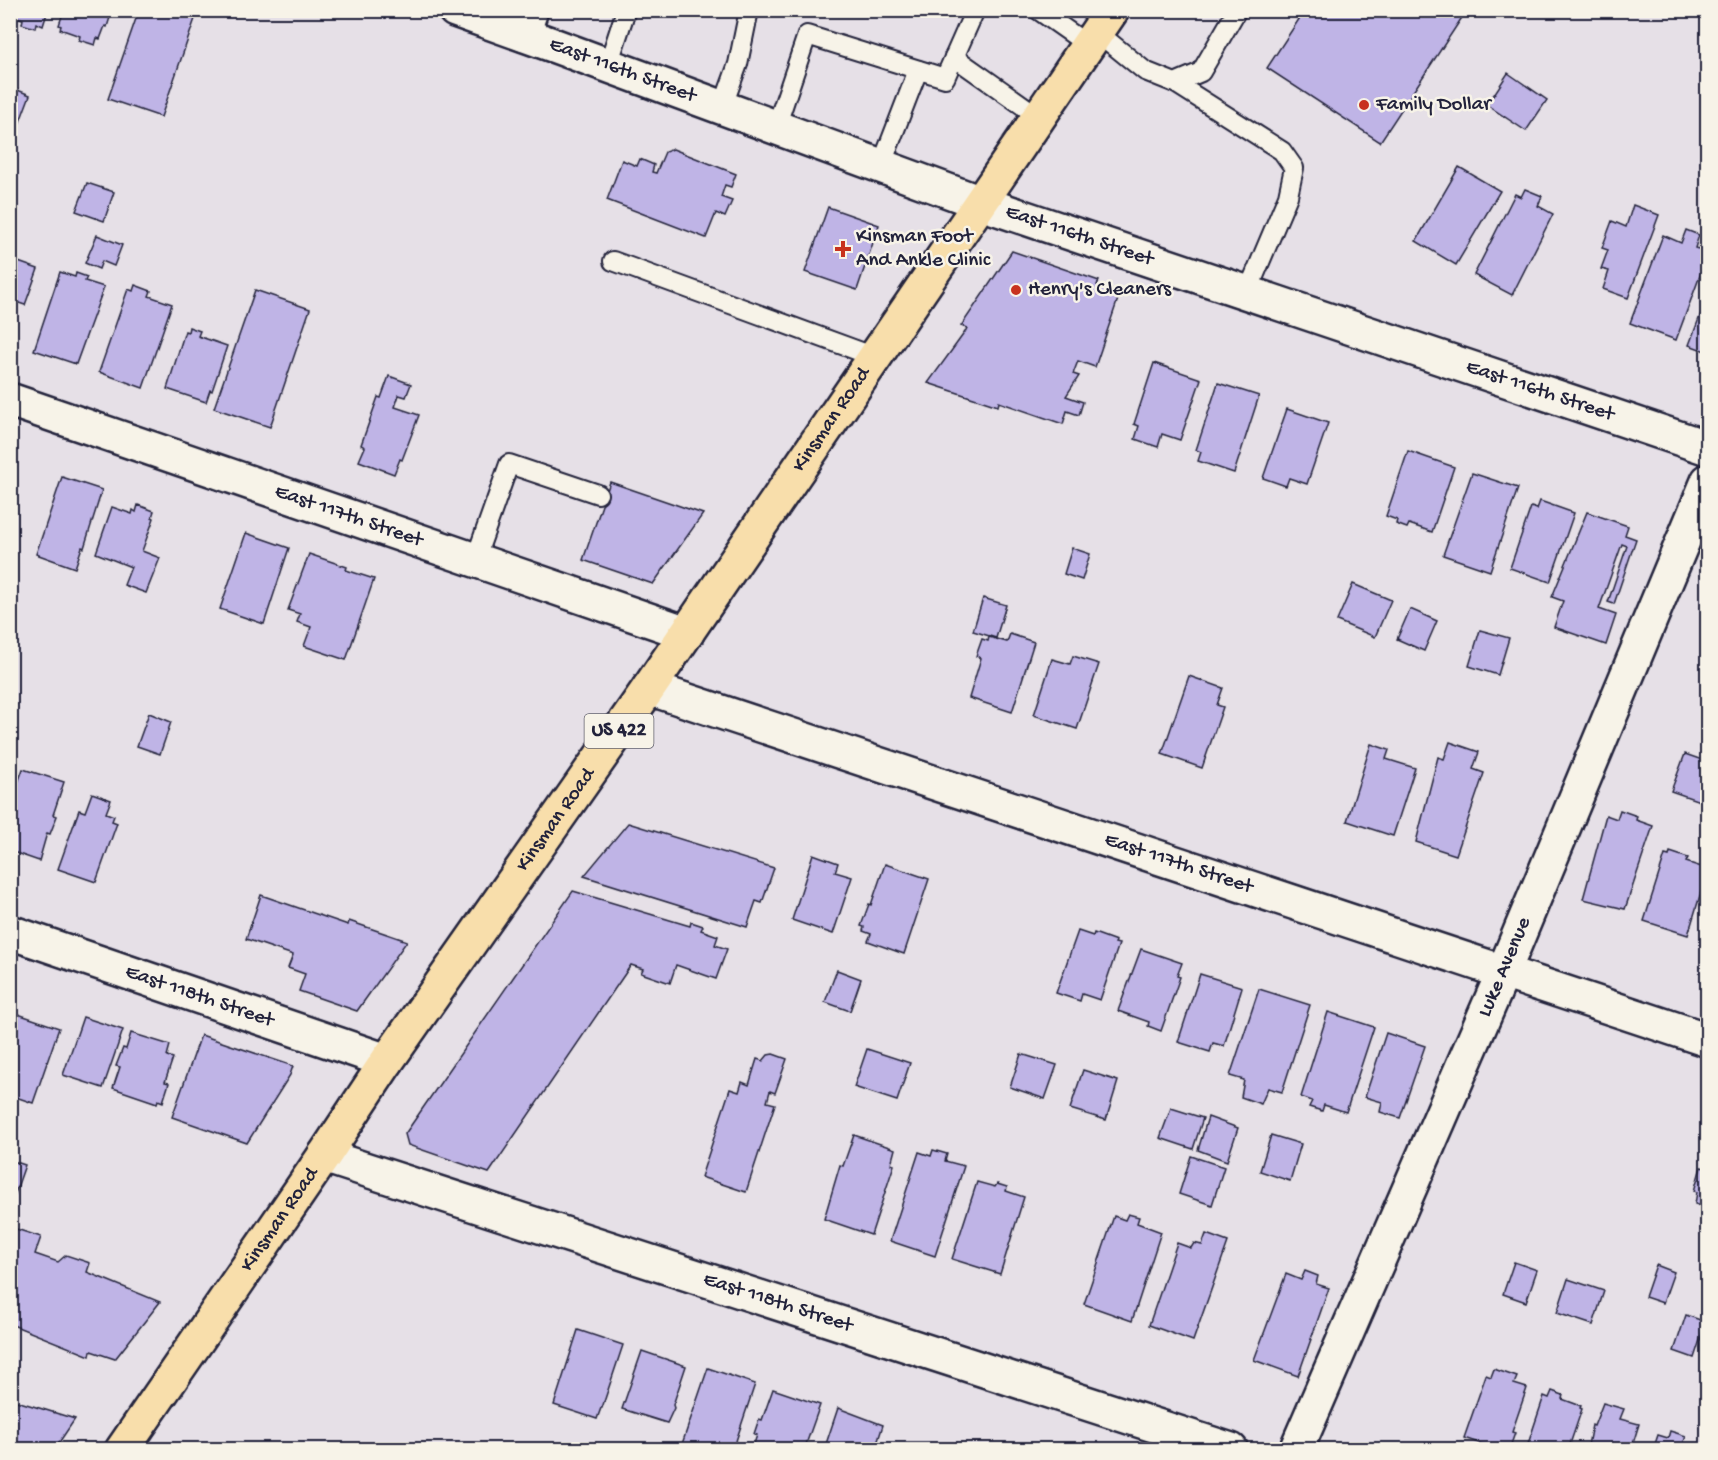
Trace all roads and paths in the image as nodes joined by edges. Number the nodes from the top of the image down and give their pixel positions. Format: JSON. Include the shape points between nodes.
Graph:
{"nodes":[{"id":1,"x":456,"y":10,"type":"edge"},
{"id":2,"x":626,"y":10,"type":"edge"},
{"id":3,"x":749,"y":10,"type":"edge"},
{"id":4,"x":975,"y":10,"type":"edge"},
{"id":5,"x":1038,"y":10,"type":"edge"},
{"id":6,"x":1237,"y":10,"type":"edge"},
{"id":7,"x":527,"y":22,"type":"edge"},
{"id":8,"x":1099,"y":29,"type":"edge"},
{"id":9,"x":954,"y":57,"type":"junction"},
{"id":10,"x":608,"y":65,"type":"junction"},
{"id":11,"x":918,"y":70,"type":"junction"},
{"id":12,"x":1175,"y":83,"type":"junction"},
{"id":13,"x":722,"y":108,"type":"junction"},
{"id":14,"x":1039,"y":117,"type":"junction"},
{"id":15,"x":776,"y":127,"type":"junction"},
{"id":16,"x":881,"y":166,"type":"junction"},
{"id":17,"x":981,"y":203,"type":"junction"},
{"id":18,"x":614,"y":261,"type":"dead end"},
{"id":19,"x":1247,"y":293,"type":"junction"},
{"id":20,"x":875,"y":357,"type":"junction"},
{"id":21,"x":10,"y":400,"type":"edge"},
{"id":22,"x":1707,"y":448,"type":"edge"},
{"id":23,"x":1707,"y":481,"type":"edge"},
{"id":24,"x":598,"y":494,"type":"dead end"},
{"id":25,"x":475,"y":560,"type":"junction"},
{"id":26,"x":687,"y":633,"type":"junction"},
{"id":27,"x":649,"y":688,"type":"junction"},
{"id":28,"x":10,"y":932,"type":"edge"},
{"id":29,"x":1503,"y":973,"type":"junction"},
{"id":30,"x":1707,"y":1040,"type":"edge"},
{"id":31,"x":387,"y":1061,"type":"junction"},
{"id":32,"x":324,"y":1156,"type":"junction"},
{"id":33,"x":122,"y":1449,"type":"edge"},
{"id":34,"x":1231,"y":1449,"type":"edge"},
{"id":35,"x":1296,"y":1449,"type":"edge"}],
"edges":[{"from":1,"to":7,"type":"street","name":"East 116th Street"},
{"from":2,"to":10,"type":"lane"},
{"from":3,"to":13,"type":"lane","via":[[738,64]]},
{"from":4,"to":9,"type":"lane"},
{"from":5,"to":8,"type":"lane"},
{"from":6,"to":12,"type":"lane","via":[[1201,72]]},
{"from":7,"to":10,"type":"street","name":"East 116th Street"},
{"from":8,"to":12,"type":"lane","via":[[1145,71]]},
{"from":8,"to":14,"type":"main road","name":"Kinsman Road","number":"US 422"},
{"from":9,"to":11,"type":"lane","via":[[945,78]]},
{"from":9,"to":14,"type":"lane"},
{"from":10,"to":13,"type":"street","name":"East 116th Street"},
{"from":11,"to":15,"type":"lane","via":[[807,35]]},
{"from":11,"to":16,"type":"lane"},
{"from":12,"to":19,"type":"lane","via":[[1282,151],[1294,168],[1288,196]]},
{"from":13,"to":15,"type":"street","name":"East 116th Street"},
{"from":14,"to":17,"type":"main road","name":"Kinsman Road","number":"US 422"},
{"from":15,"to":16,"type":"street","name":"East 116th Street"},
{"from":16,"to":17,"type":"street","name":"East 116th Street"},
{"from":17,"to":19,"type":"street","name":"East 116th Street"},
{"from":17,"to":20,"type":"main road","name":"Kinsman Road","number":"US 422"},
{"from":18,"to":20,"type":"lane"},
{"from":19,"to":22,"type":"street","name":"East 116th Street"},
{"from":20,"to":26,"type":"main road","name":"Kinsman Road","number":"US 422"},
{"from":21,"to":25,"type":"street","name":"East 117th Street"},
{"from":23,"to":29,"type":"street","name":"Luke Avenue"},
{"from":24,"to":25,"type":"lane","via":[[509,464]]},
{"from":25,"to":26,"type":"street","name":"East 117th Street"},
{"from":26,"to":27,"type":"main road","name":"Kinsman Road","number":"US 422"},
{"from":27,"to":29,"type":"street","name":"East 117th Street"},
{"from":27,"to":31,"type":"main road","name":"Kinsman Road","number":"US 422"},
{"from":28,"to":31,"type":"street","name":"East 118th Street"},
{"from":29,"to":30,"type":"street","name":"East 117th Street"},
{"from":29,"to":35,"type":"street","name":"Luke Avenue"},
{"from":31,"to":32,"type":"main road","name":"Kinsman Road","number":"US 422"},
{"from":32,"to":33,"type":"main road","name":"Kinsman Road","number":"US 422"},
{"from":32,"to":34,"type":"street","name":"East 118th Street"}]}
